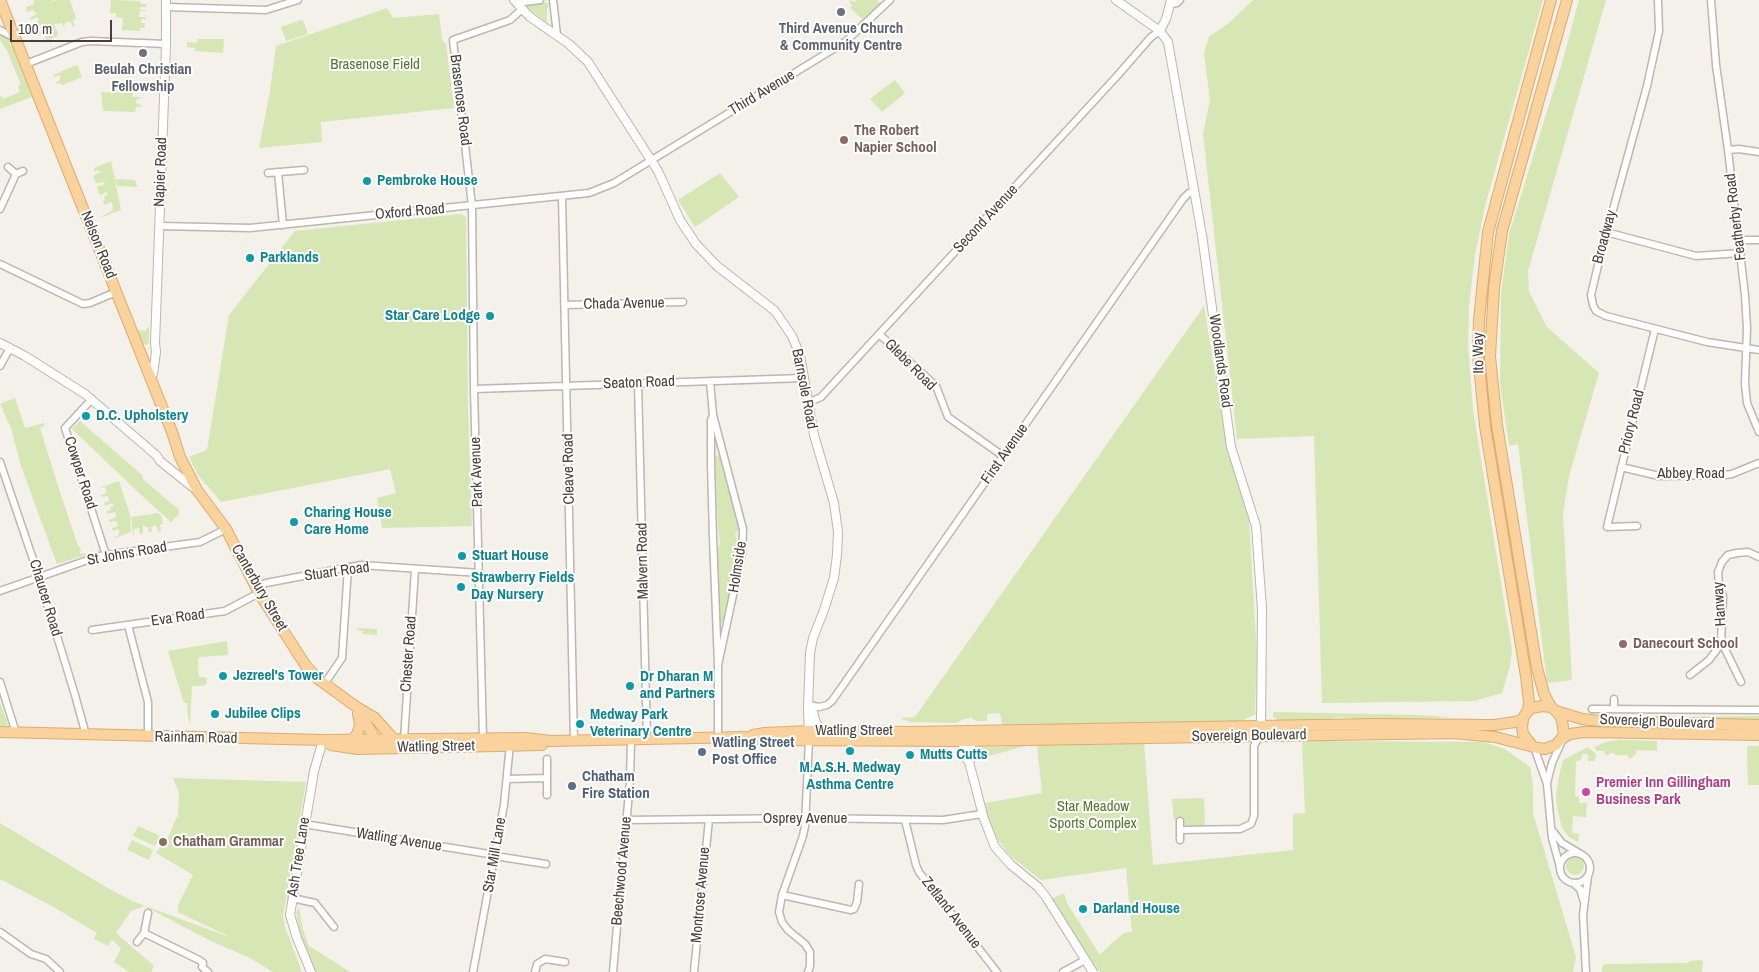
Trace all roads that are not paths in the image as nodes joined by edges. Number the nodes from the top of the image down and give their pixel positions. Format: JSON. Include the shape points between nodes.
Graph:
{"nodes":[{"id":1,"x":298,"y":0,"type":"edge"},
{"id":2,"x":540,"y":0,"type":"edge"},
{"id":3,"x":553,"y":0,"type":"edge"},
{"id":4,"x":890,"y":0,"type":"edge"},
{"id":5,"x":1116,"y":0,"type":"edge"},
{"id":6,"x":1180,"y":0,"type":"edge"},
{"id":7,"x":1551,"y":0,"type":"edge"},
{"id":8,"x":1567,"y":0,"type":"edge"},
{"id":9,"x":1658,"y":0,"type":"edge"},
{"id":10,"x":1711,"y":0,"type":"edge"},
{"id":11,"x":515,"y":1,"type":"edge"},
{"id":12,"x":1,"y":2,"type":"edge"},
{"id":13,"x":1171,"y":2,"type":"edge"},
{"id":14,"x":166,"y":3,"type":"edge"},
{"id":15,"x":522,"y":10,"type":"junction"},
{"id":16,"x":0,"y":30,"type":"edge"},
{"id":17,"x":1160,"y":31,"type":"junction"},
{"id":18,"x":14,"y":34,"type":"junction"},
{"id":19,"x":556,"y":35,"type":"junction"},
{"id":20,"x":166,"y":44,"type":"junction"},
{"id":21,"x":26,"y":64,"type":"junction"},
{"id":22,"x":1728,"y":150,"type":"junction"},
{"id":23,"x":1759,"y":152,"type":"edge"},
{"id":24,"x":652,"y":160,"type":"junction"},
{"id":25,"x":8,"y":167,"type":"dead end"},
{"id":26,"x":304,"y":170,"type":"dead end"},
{"id":27,"x":23,"y":171,"type":"dead end"},
{"id":28,"x":278,"y":172,"type":"junction"},
{"id":29,"x":268,"y":173,"type":"dead end"},
{"id":30,"x":16,"y":174,"type":"junction"},
{"id":31,"x":1194,"y":190,"type":"junction"},
{"id":32,"x":562,"y":196,"type":"junction"},
{"id":33,"x":472,"y":206,"type":"junction"},
{"id":34,"x":0,"y":209,"type":"edge"},
{"id":35,"x":283,"y":225,"type":"junction"},
{"id":36,"x":159,"y":226,"type":"junction"},
{"id":37,"x":1606,"y":232,"type":"junction"},
{"id":38,"x":1739,"y":240,"type":"junction"},
{"id":39,"x":1759,"y":240,"type":"edge"},
{"id":40,"x":1741,"y":253,"type":"junction"},
{"id":41,"x":0,"y":264,"type":"edge"},
{"id":42,"x":116,"y":292,"type":"junction"},
{"id":43,"x":683,"y":302,"type":"dead end"},
{"id":44,"x":565,"y":305,"type":"junction"},
{"id":45,"x":1655,"y":329,"type":"junction"},
{"id":46,"x":879,"y":334,"type":"junction"},
{"id":47,"x":0,"y":342,"type":"edge"},
{"id":48,"x":155,"y":344,"type":"junction"},
{"id":49,"x":10,"y":348,"type":"junction"},
{"id":50,"x":1747,"y":348,"type":"junction"},
{"id":51,"x":1759,"y":350,"type":"edge"},
{"id":52,"x":142,"y":358,"type":"junction"},
{"id":53,"x":0,"y":366,"type":"edge"},
{"id":54,"x":150,"y":376,"type":"junction"},
{"id":55,"x":804,"y":378,"type":"junction"},
{"id":56,"x":710,"y":381,"type":"junction"},
{"id":57,"x":638,"y":383,"type":"junction"},
{"id":58,"x":567,"y":385,"type":"junction"},
{"id":59,"x":474,"y":389,"type":"junction"},
{"id":60,"x":92,"y":398,"type":"junction"},
{"id":61,"x":808,"y":403,"type":"junction"},
{"id":62,"x":713,"y":415,"type":"junction"},
{"id":63,"x":1759,"y":432,"type":"edge"},
{"id":64,"x":722,"y":447,"type":"junction"},
{"id":65,"x":711,"y":448,"type":"junction"},
{"id":66,"x":157,"y":456,"type":"junction"},
{"id":67,"x":1003,"y":456,"type":"junction"},
{"id":68,"x":182,"y":460,"type":"junction"},
{"id":69,"x":0,"y":462,"type":"edge"},
{"id":70,"x":1759,"y":463,"type":"edge"},
{"id":71,"x":170,"y":467,"type":"junction"},
{"id":72,"x":1621,"y":467,"type":"junction"},
{"id":73,"x":196,"y":490,"type":"junction"},
{"id":74,"x":1637,"y":526,"type":"dead end"},
{"id":75,"x":226,"y":529,"type":"junction"},
{"id":76,"x":106,"y":555,"type":"junction"},
{"id":77,"x":1759,"y":557,"type":"edge"},
{"id":78,"x":348,"y":568,"type":"junction"},
{"id":79,"x":415,"y":569,"type":"junction"},
{"id":80,"x":480,"y":573,"type":"junction"},
{"id":81,"x":39,"y":578,"type":"junction"},
{"id":82,"x":258,"y":590,"type":"junction"},
{"id":83,"x":0,"y":591,"type":"edge"},
{"id":84,"x":128,"y":626,"type":"junction"},
{"id":85,"x":717,"y":628,"type":"junction"},
{"id":86,"x":727,"y":628,"type":"junction"},
{"id":87,"x":92,"y":630,"type":"dead end"},
{"id":88,"x":1721,"y":644,"type":"junction"},
{"id":89,"x":718,"y":665,"type":"junction"},
{"id":90,"x":1690,"y":675,"type":"dead end"},
{"id":91,"x":0,"y":682,"type":"edge"},
{"id":92,"x":1741,"y":682,"type":"dead end"},
{"id":93,"x":325,"y":683,"type":"junction"},
{"id":94,"x":1614,"y":699,"type":"dead end"},
{"id":95,"x":810,"y":705,"type":"junction"},
{"id":96,"x":358,"y":707,"type":"junction"},
{"id":97,"x":1554,"y":709,"type":"junction"},
{"id":98,"x":1592,"y":709,"type":"dead end"},
{"id":99,"x":1614,"y":709,"type":"junction"},
{"id":100,"x":1759,"y":710,"type":"edge"},
{"id":101,"x":1526,"y":715,"type":"junction"},
{"id":102,"x":1759,"y":725,"type":"edge"},
{"id":103,"x":1262,"y":726,"type":"junction"},
{"id":104,"x":822,"y":731,"type":"junction"},
{"id":105,"x":0,"y":732,"type":"edge"},
{"id":106,"x":16,"y":733,"type":"junction"},
{"id":107,"x":86,"y":735,"type":"junction"},
{"id":108,"x":1759,"y":735,"type":"edge"},
{"id":109,"x":809,"y":736,"type":"junction"},
{"id":110,"x":967,"y":736,"type":"junction"},
{"id":111,"x":148,"y":737,"type":"junction"},
{"id":112,"x":718,"y":737,"type":"junction"},
{"id":113,"x":1259,"y":737,"type":"junction"},
{"id":114,"x":483,"y":738,"type":"junction"},
{"id":115,"x":1563,"y":738,"type":"junction"},
{"id":116,"x":646,"y":739,"type":"junction"},
{"id":117,"x":323,"y":740,"type":"junction"},
{"id":118,"x":352,"y":740,"type":"junction"},
{"id":119,"x":392,"y":740,"type":"junction"},
{"id":120,"x":404,"y":740,"type":"junction"},
{"id":121,"x":631,"y":740,"type":"junction"},
{"id":122,"x":574,"y":741,"type":"junction"},
{"id":123,"x":510,"y":742,"type":"junction"},
{"id":124,"x":374,"y":744,"type":"junction"},
{"id":125,"x":1534,"y":747,"type":"junction"},
{"id":126,"x":547,"y":758,"type":"dead end"},
{"id":127,"x":547,"y":778,"type":"junction"},
{"id":128,"x":507,"y":779,"type":"junction"},
{"id":129,"x":1547,"y":784,"type":"junction"},
{"id":130,"x":548,"y":795,"type":"dead end"},
{"id":131,"x":982,"y":814,"type":"junction"},
{"id":132,"x":806,"y":818,"type":"junction"},
{"id":133,"x":709,"y":819,"type":"junction"},
{"id":134,"x":626,"y":820,"type":"junction"},
{"id":135,"x":906,"y":820,"type":"junction"},
{"id":136,"x":1180,"y":822,"type":"dead end"},
{"id":137,"x":304,"y":824,"type":"junction"},
{"id":138,"x":1180,"y":830,"type":"junction"},
{"id":139,"x":1552,"y":830,"type":"junction"},
{"id":140,"x":1180,"y":840,"type":"dead end"},
{"id":141,"x":1580,"y":853,"type":"junction"},
{"id":142,"x":495,"y":856,"type":"junction"},
{"id":143,"x":546,"y":864,"type":"dead end"},
{"id":144,"x":1560,"y":866,"type":"junction"},
{"id":145,"x":1588,"y":876,"type":"junction"},
{"id":146,"x":1574,"y":883,"type":"junction"},
{"id":147,"x":860,"y":884,"type":"dead end"},
{"id":148,"x":782,"y":895,"type":"junction"},
{"id":149,"x":292,"y":898,"type":"junction"},
{"id":150,"x":1584,"y":902,"type":"junction"},
{"id":151,"x":148,"y":913,"type":"dead end"},
{"id":152,"x":334,"y":927,"type":"dead end"},
{"id":153,"x":0,"y":932,"type":"edge"},
{"id":154,"x":144,"y":933,"type":"junction"},
{"id":155,"x":137,"y":942,"type":"dead end"},
{"id":156,"x":1085,"y":960,"type":"junction"},
{"id":157,"x":565,"y":962,"type":"dead end"},
{"id":158,"x":203,"y":970,"type":"edge"},
{"id":159,"x":60,"y":972,"type":"edge"},
{"id":160,"x":311,"y":972,"type":"edge"},
{"id":161,"x":473,"y":972,"type":"edge"},
{"id":162,"x":535,"y":972,"type":"edge"},
{"id":163,"x":613,"y":972,"type":"edge"},
{"id":164,"x":694,"y":972,"type":"edge"},
{"id":165,"x":808,"y":972,"type":"edge"},
{"id":166,"x":997,"y":972,"type":"edge"},
{"id":167,"x":1063,"y":972,"type":"edge"},
{"id":168,"x":1093,"y":972,"type":"edge"},
{"id":169,"x":1586,"y":972,"type":"edge"}],
"edges":[{"from":1,"to":14,"type":"street","via":[[266,10]]},
{"from":2,"to":11,"type":"street"},
{"from":3,"to":19,"type":"street"},
{"from":4,"to":24,"type":"street","name":"Third Avenue","via":[[845,42]]},
{"from":5,"to":17,"type":"street"},
{"from":6,"to":13,"type":"street"},
{"from":7,"to":101,"type":"main road","name":"Ito Way","via":[[1488,232],[1479,320],[1478,355],[1485,426],[1526,676],[1529,702]]},
{"from":8,"to":97,"type":"main road","name":"Ito Way","via":[[1502,232],[1494,288],[1490,356],[1497,425],[1537,668],[1544,694]]},
{"from":9,"to":37,"type":"street","name":"Broadway","via":[[1657,40]]},
{"from":10,"to":22,"type":"street","name":"Featherby Road"},
{"from":11,"to":15,"type":"street","name":"Barnsole Road"},
{"from":12,"to":18,"type":"main road","name":"Nelson Road"},
{"from":13,"to":17,"type":"street"},
{"from":14,"to":20,"type":"street","name":"Napier Road"},
{"from":15,"to":19,"type":"street","name":"Barnsole Road"},
{"from":15,"to":33,"type":"street","name":"Brasenose Road","via":[[510,20],[453,40]]},
{"from":16,"to":18,"type":"street"},
{"from":17,"to":31,"type":"street","name":"Woodlands Road","via":[[1168,42]]},
{"from":17,"to":46,"type":"street","name":"Second Avenue","via":[[1151,37]]},
{"from":18,"to":21,"type":"main road","name":"Nelson Road"},
{"from":19,"to":24,"type":"street","name":"Barnsole Road","via":[[588,62]]},
{"from":20,"to":21,"type":"street","via":[[82,42]]},
{"from":20,"to":36,"type":"street","name":"Napier Road"},
{"from":21,"to":42,"type":"main road","name":"Nelson Road"},
{"from":22,"to":23,"type":"street"},
{"from":22,"to":38,"type":"street","name":"Featherby Road"},
{"from":24,"to":32,"type":"street","name":"Oxford Road","via":[[605,188]]},
{"from":24,"to":55,"type":"street","name":"Barnsole Road","via":[[680,220],[696,244],[716,266],[769,305],[784,322],[800,355]]},
{"from":25,"to":30,"type":"street"},
{"from":26,"to":28,"type":"street"},
{"from":27,"to":30,"type":"street"},
{"from":28,"to":29,"type":"street"},
{"from":28,"to":35,"type":"street"},
{"from":30,"to":34,"type":"street"},
{"from":31,"to":67,"type":"street","name":"First Avenue","via":[[1183,199]]},
{"from":31,"to":103,"type":"street","name":"Woodlands Road","via":[[1231,447],[1256,526],[1262,609]]},
{"from":32,"to":33,"type":"street","name":"Oxford Road"},
{"from":32,"to":44,"type":"street","name":"Cleave Road"},
{"from":33,"to":35,"type":"street","name":"Oxford Road"},
{"from":33,"to":59,"type":"street","name":"Park Avenue"},
{"from":35,"to":36,"type":"street","name":"Oxford Road","via":[[244,228]]},
{"from":36,"to":48,"type":"street","name":"Napier Road"},
{"from":37,"to":40,"type":"street","via":[[1695,256]]},
{"from":37,"to":45,"type":"street","name":"Broadway","via":[[1591,295],[1596,311]]},
{"from":38,"to":39,"type":"street"},
{"from":38,"to":40,"type":"street","name":"Featherby Road"},
{"from":40,"to":50,"type":"street","name":"Featherby Road"},
{"from":41,"to":42,"type":"street","via":[[82,304]]},
{"from":42,"to":52,"type":"main road","name":"Nelson Road"},
{"from":43,"to":44,"type":"street","name":"Chada Avenue"},
{"from":44,"to":58,"type":"street","name":"Cleave Road"},
{"from":45,"to":50,"type":"street","name":"Broadway"},
{"from":45,"to":72,"type":"street","name":"Priory Road"},
{"from":46,"to":61,"type":"street","name":"Second Avenue","via":[[821,397]]},
{"from":46,"to":67,"type":"street","name":"Glebe Road","via":[[936,386],[948,418]]},
{"from":47,"to":49,"type":"street","name":"Canterbury Street"},
{"from":48,"to":52,"type":"street"},
{"from":48,"to":54,"type":"street","name":"Napier Road","via":[[153,374]]},
{"from":49,"to":53,"type":"street"},
{"from":49,"to":60,"type":"street","name":"Canterbury Street"},
{"from":50,"to":51,"type":"street","name":"Broadway"},
{"from":50,"to":63,"type":"street","name":"Featherby Road","via":[[1747,403]]},
{"from":52,"to":54,"type":"main road","name":"Nelson Road"},
{"from":54,"to":68,"type":"main road","name":"Nelson Road"},
{"from":55,"to":56,"type":"street","name":"Seaton Road"},
{"from":55,"to":61,"type":"street","name":"Barnsole Road"},
{"from":56,"to":57,"type":"street","name":"Seaton Road"},
{"from":56,"to":62,"type":"street","name":"Holmside"},
{"from":57,"to":58,"type":"street","name":"Seaton Road"},
{"from":57,"to":116,"type":"street","name":"Malvern Road"},
{"from":58,"to":59,"type":"street","name":"Seaton Road"},
{"from":58,"to":122,"type":"street","name":"Cleave Road"},
{"from":59,"to":80,"type":"street","name":"Park Avenue"},
{"from":60,"to":66,"type":"street","name":"Canterbury Street"},
{"from":60,"to":76,"type":"street","name":"Cowper Road","via":[[65,428]]},
{"from":61,"to":95,"type":"street","name":"Barnsole Road","via":[[834,500],[838,537],[834,578],[811,650]]},
{"from":62,"to":64,"type":"street","name":"Holmside"},
{"from":62,"to":65,"type":"street","name":"Holmside"},
{"from":64,"to":65,"type":"street"},
{"from":64,"to":86,"type":"street","name":"Holmside","via":[[743,529],[742,553]]},
{"from":65,"to":85,"type":"street","name":"Holmside"},
{"from":66,"to":68,"type":"street","via":[[170,461]]},
{"from":66,"to":71,"type":"street","name":"Canterbury Street"},
{"from":67,"to":95,"type":"street","name":"First Avenue","via":[[832,700],[819,707]]},
{"from":68,"to":71,"type":"street","via":[[176,467]]},
{"from":68,"to":73,"type":"main road","name":"Nelson Road"},
{"from":69,"to":81,"type":"street","name":"Chaucer Road"},
{"from":70,"to":72,"type":"street","name":"Abbey Road","via":[[1725,475],[1659,476]]},
{"from":71,"to":73,"type":"street","name":"Canterbury Street"},
{"from":72,"to":74,"type":"street","name":"Priory Road","via":[[1607,527]]},
{"from":73,"to":75,"type":"main road","name":"Canterbury Street"},
{"from":75,"to":76,"type":"street","name":"St Johns Road","via":[[200,542]]},
{"from":75,"to":82,"type":"main road","name":"Canterbury Street"},
{"from":76,"to":81,"type":"street","name":"St Johns Road"},
{"from":77,"to":88,"type":"street","name":"Hanway","via":[[1748,552],[1737,553],[1722,562],[1718,572],[1723,596]]},
{"from":78,"to":79,"type":"street","name":"Stuart Road","via":[[365,565]]},
{"from":78,"to":82,"type":"street","name":"Stuart Road","via":[[266,583]]},
{"from":78,"to":93,"type":"street","via":[[343,657]]},
{"from":79,"to":80,"type":"street","name":"Stuart Road"},
{"from":79,"to":120,"type":"street","name":"Chester Road"},
{"from":80,"to":114,"type":"street","name":"Park Avenue"},
{"from":81,"to":83,"type":"street","name":"St Johns Road"},
{"from":81,"to":107,"type":"street","name":"Chaucer Road"},
{"from":82,"to":84,"type":"street","name":"Eva Road","via":[[225,611]]},
{"from":82,"to":93,"type":"main road","name":"Canterbury Street","via":[[304,664]]},
{"from":84,"to":87,"type":"street","name":"Eva Road"},
{"from":84,"to":111,"type":"street","via":[[148,702]]},
{"from":85,"to":86,"type":"street"},
{"from":85,"to":89,"type":"street","name":"Holmside"},
{"from":86,"to":89,"type":"street","name":"Holmside"},
{"from":88,"to":90,"type":"street","name":"Hanway","via":[[1710,660]]},
{"from":88,"to":92,"type":"street"},
{"from":89,"to":112,"type":"street","name":"Holmside"},
{"from":91,"to":106,"type":"street"},
{"from":93,"to":96,"type":"main road","name":"Canterbury Street"},
{"from":94,"to":99,"type":"street"},
{"from":95,"to":104,"type":"street","name":"Barnsole Road"},
{"from":95,"to":109,"type":"street","name":"Barnsole Road"},
{"from":96,"to":118,"type":"main road","via":[[360,724]]},
{"from":96,"to":119,"type":"main road","name":"Canterbury Street","via":[[375,718]]},
{"from":96,"to":124,"type":"main road","name":"Canterbury Street","via":[[372,733]]},
{"from":97,"to":101,"type":"main road","via":[[1538,706]]},
{"from":97,"to":102,"type":"main road","name":"Sovereign Boulevard","via":[[1590,720]]},
{"from":97,"to":115,"type":"main road","via":[[1563,723]]},
{"from":98,"to":99,"type":"street"},
{"from":99,"to":100,"type":"street"},
{"from":101,"to":103,"type":"main road","name":"Sovereign Boulevard","via":[[1514,722],[1494,725]]},
{"from":101,"to":125,"type":"main road","via":[[1523,734]]},
{"from":103,"to":110,"type":"main road","name":"Sovereign Boulevard"},
{"from":103,"to":113,"type":"street","name":"Woodlands Road"},
{"from":104,"to":109,"type":"main road","name":"Watling Street"},
{"from":104,"to":110,"type":"main road","name":"Watling Street"},
{"from":105,"to":106,"type":"main road","name":"Rainham Road"},
{"from":106,"to":107,"type":"main road","name":"Rainham Road"},
{"from":107,"to":111,"type":"main road","name":"Rainham Road"},
{"from":108,"to":115,"type":"main road","name":"Sovereign Boulevard","via":[[1584,732]]},
{"from":109,"to":110,"type":"main road","name":"Watling Street"},
{"from":109,"to":112,"type":"main road","name":"Watling Street","via":[[765,733]]},
{"from":109,"to":132,"type":"street"},
{"from":110,"to":113,"type":"main road","name":"Sovereign Boulevard"},
{"from":110,"to":131,"type":"street","via":[[969,762]]},
{"from":111,"to":117,"type":"main road","name":"Rainham Road"},
{"from":112,"to":116,"type":"main road","name":"Watling Street"},
{"from":113,"to":125,"type":"main road","name":"Sovereign Boulevard","via":[[1467,734],[1502,738]]},
{"from":113,"to":138,"type":"street","via":[[1254,746],[1254,814],[1250,824],[1240,829]]},
{"from":114,"to":120,"type":"main road","name":"Watling Street"},
{"from":114,"to":123,"type":"main road","name":"Watling Street"},
{"from":115,"to":125,"type":"main road","via":[[1549,749]]},
{"from":115,"to":129,"type":"street"},
{"from":116,"to":121,"type":"main road","name":"Watling Street"},
{"from":117,"to":118,"type":"main road","name":"Rainham Road"},
{"from":117,"to":124,"type":"main road","name":"Watling Street","via":[[331,745],[358,749]]},
{"from":117,"to":137,"type":"street","name":"Ash Tree Lane"},
{"from":118,"to":124,"type":"main road","name":"Rainham Road"},
{"from":119,"to":120,"type":"main road","name":"Watling Street"},
{"from":119,"to":124,"type":"main road","name":"Rainham Road"},
{"from":121,"to":122,"type":"main road","name":"Watling Street"},
{"from":121,"to":134,"type":"street","name":"Beechwood Avenue"},
{"from":122,"to":123,"type":"main road","name":"Watling Street","via":[[550,741],[541,745]]},
{"from":123,"to":124,"type":"main road","name":"Watling Street"},
{"from":123,"to":128,"type":"street","name":"Star Mill Lane"},
{"from":125,"to":129,"type":"street"},
{"from":126,"to":127,"type":"street"},
{"from":127,"to":128,"type":"street"},
{"from":127,"to":130,"type":"street"},
{"from":128,"to":142,"type":"street","name":"Star Mill Lane"},
{"from":129,"to":139,"type":"street"},
{"from":131,"to":135,"type":"street","name":"Osprey Avenue","via":[[943,820]]},
{"from":131,"to":156,"type":"street","via":[[996,847],[1046,897]]},
{"from":132,"to":133,"type":"street","name":"Osprey Avenue"},
{"from":132,"to":135,"type":"street","name":"Osprey Avenue"},
{"from":132,"to":148,"type":"street"},
{"from":133,"to":134,"type":"street","name":"Osprey Avenue"},
{"from":133,"to":164,"type":"street","name":"Montrose Avenue"},
{"from":134,"to":163,"type":"street","name":"Beechwood Avenue"},
{"from":135,"to":166,"type":"street","name":"Zetland Avenue","via":[[920,872]]},
{"from":136,"to":138,"type":"street"},
{"from":137,"to":142,"type":"street","name":"Watling Avenue"},
{"from":137,"to":149,"type":"street","name":"Ash Tree Lane"},
{"from":138,"to":140,"type":"street"},
{"from":139,"to":141,"type":"street","via":[[1562,843]]},
{"from":139,"to":144,"type":"street"},
{"from":141,"to":144,"type":"street","via":[[1567,855]]},
{"from":141,"to":145,"type":"street","via":[[1590,863]]},
{"from":142,"to":143,"type":"street","name":"Watling Avenue"},
{"from":142,"to":161,"type":"street","name":"Star Mill Lane"},
{"from":144,"to":146,"type":"street","via":[[1564,878]]},
{"from":145,"to":146,"type":"street","via":[[1582,882]]},
{"from":145,"to":150,"type":"street"},
{"from":146,"to":150,"type":"street","via":[[1580,889]]},
{"from":147,"to":148,"type":"street","via":[[857,902],[851,910]]},
{"from":148,"to":165,"type":"street","via":[[779,912],[782,922],[810,952]]},
{"from":149,"to":152,"type":"street","via":[[315,902]]},
{"from":149,"to":160,"type":"street","name":"Ash Tree Lane","via":[[290,915]]},
{"from":150,"to":169,"type":"street"},
{"from":151,"to":154,"type":"street"},
{"from":153,"to":159,"type":"street","via":[[31,954],[46,959]]},
{"from":154,"to":155,"type":"street"},
{"from":154,"to":158,"type":"street","via":[[199,960],[203,963]]},
{"from":156,"to":167,"type":"street"},
{"from":156,"to":168,"type":"street"},
{"from":157,"to":162,"type":"street","via":[[545,959],[536,964]]}]}
